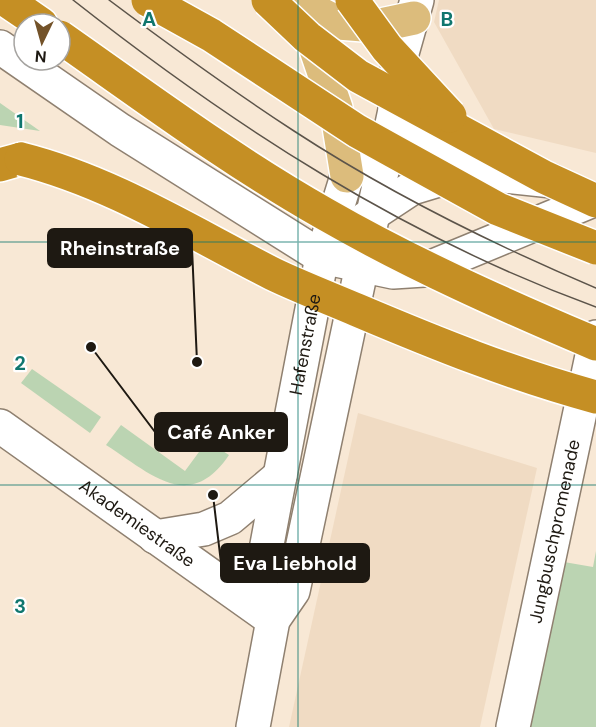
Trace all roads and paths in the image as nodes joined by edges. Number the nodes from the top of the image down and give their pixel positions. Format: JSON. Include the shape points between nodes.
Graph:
{"nodes":[{"id":1,"x":6,"y":0,"type":"edge"},
{"id":2,"x":148,"y":0,"type":"edge"},
{"id":3,"x":352,"y":0,"type":"edge"},
{"id":4,"x":289,"y":1,"type":"edge"},
{"id":5,"x":416,"y":9,"type":"edge"},
{"id":6,"x":24,"y":12,"type":"edge"},
{"id":7,"x":72,"y":45,"type":"edge"},
{"id":8,"x":0,"y":47,"type":"edge"},
{"id":9,"x":395,"y":95,"type":"junction"},
{"id":10,"x":463,"y":131,"type":"junction"},
{"id":11,"x":7,"y":160,"type":"edge"},
{"id":12,"x":465,"y":172,"type":"junction"},
{"id":13,"x":347,"y":176,"type":"junction"},
{"id":14,"x":596,"y":186,"type":"edge"},
{"id":15,"x":596,"y":200,"type":"edge"},
{"id":16,"x":374,"y":211,"type":"junction"},
{"id":17,"x":596,"y":248,"type":"edge"},
{"id":18,"x":322,"y":257,"type":"junction"},
{"id":19,"x":362,"y":267,"type":"junction"},
{"id":20,"x":596,"y":337,"type":"edge"},
{"id":21,"x":596,"y":344,"type":"edge"},
{"id":22,"x":596,"y":397,"type":"edge"},
{"id":23,"x":0,"y":426,"type":"edge"},
{"id":24,"x":280,"y":476,"type":"junction"},
{"id":25,"x":155,"y":537,"type":"junction"},
{"id":26,"x":273,"y":620,"type":"junction"},
{"id":27,"x":253,"y":727,"type":"edge"},
{"id":28,"x":513,"y":727,"type":"edge"}],
"edges":[{"from":1,"to":6,"type":"highway"},
{"from":2,"to":17,"type":"highway","bridge":true,"via":[[211,35],[393,151],[498,209]]},
{"from":3,"to":10,"type":"highway","bridge":true,"via":[[387,48]]},
{"from":4,"to":5,"type":"main road","via":[[338,23],[376,26]]},
{"from":4,"to":10,"type":"highway","bridge":true,"via":[[307,37],[358,76]]},
{"from":4,"to":13,"type":"main road","via":[[336,108]]},
{"from":5,"to":9,"type":"street","name":"Hafenstraße"},
{"from":7,"to":21,"type":"highway","bridge":true,"via":[[204,138],[324,214],[440,275]]},
{"from":8,"to":18,"type":"street","via":[[120,130]]},
{"from":9,"to":12,"type":"street"},
{"from":9,"to":13,"type":"street","name":"Hafenstraße"},
{"from":9,"to":16,"type":"street","name":"Hafenstraße"},
{"from":10,"to":15,"type":"highway","bridge":true,"via":[[544,177]]},
{"from":11,"to":22,"type":"highway","bridge":true,"via":[[60,169],[114,190],[275,275],[429,341]]},
{"from":12,"to":14,"type":"street"},
{"from":12,"to":16,"type":"street","via":[[412,188]]},
{"from":13,"to":18,"type":"street","name":"Hafenstraße"},
{"from":15,"to":19,"type":"street","via":[[424,270],[393,272]]},
{"from":16,"to":18,"type":"street"},
{"from":16,"to":19,"type":"street","name":"Hafenstraße"},
{"from":18,"to":19,"type":"street"},
{"from":18,"to":24,"type":"street","name":"Hafenstraße"},
{"from":19,"to":26,"type":"street","name":"Hafenstraße","via":[[293,591]]},
{"from":20,"to":28,"type":"street","name":"Jungbuschpromenade"},
{"from":23,"to":25,"type":"street","name":"Akademiestraße"},
{"from":24,"to":25,"type":"street","via":[[230,518],[204,529]]},
{"from":24,"to":26,"type":"street","name":"Hafenstraße","via":[[260,582]]},
{"from":25,"to":26,"type":"street","name":"Akademiestraße"},
{"from":26,"to":27,"type":"street","name":"Hafenstraße"}]}
